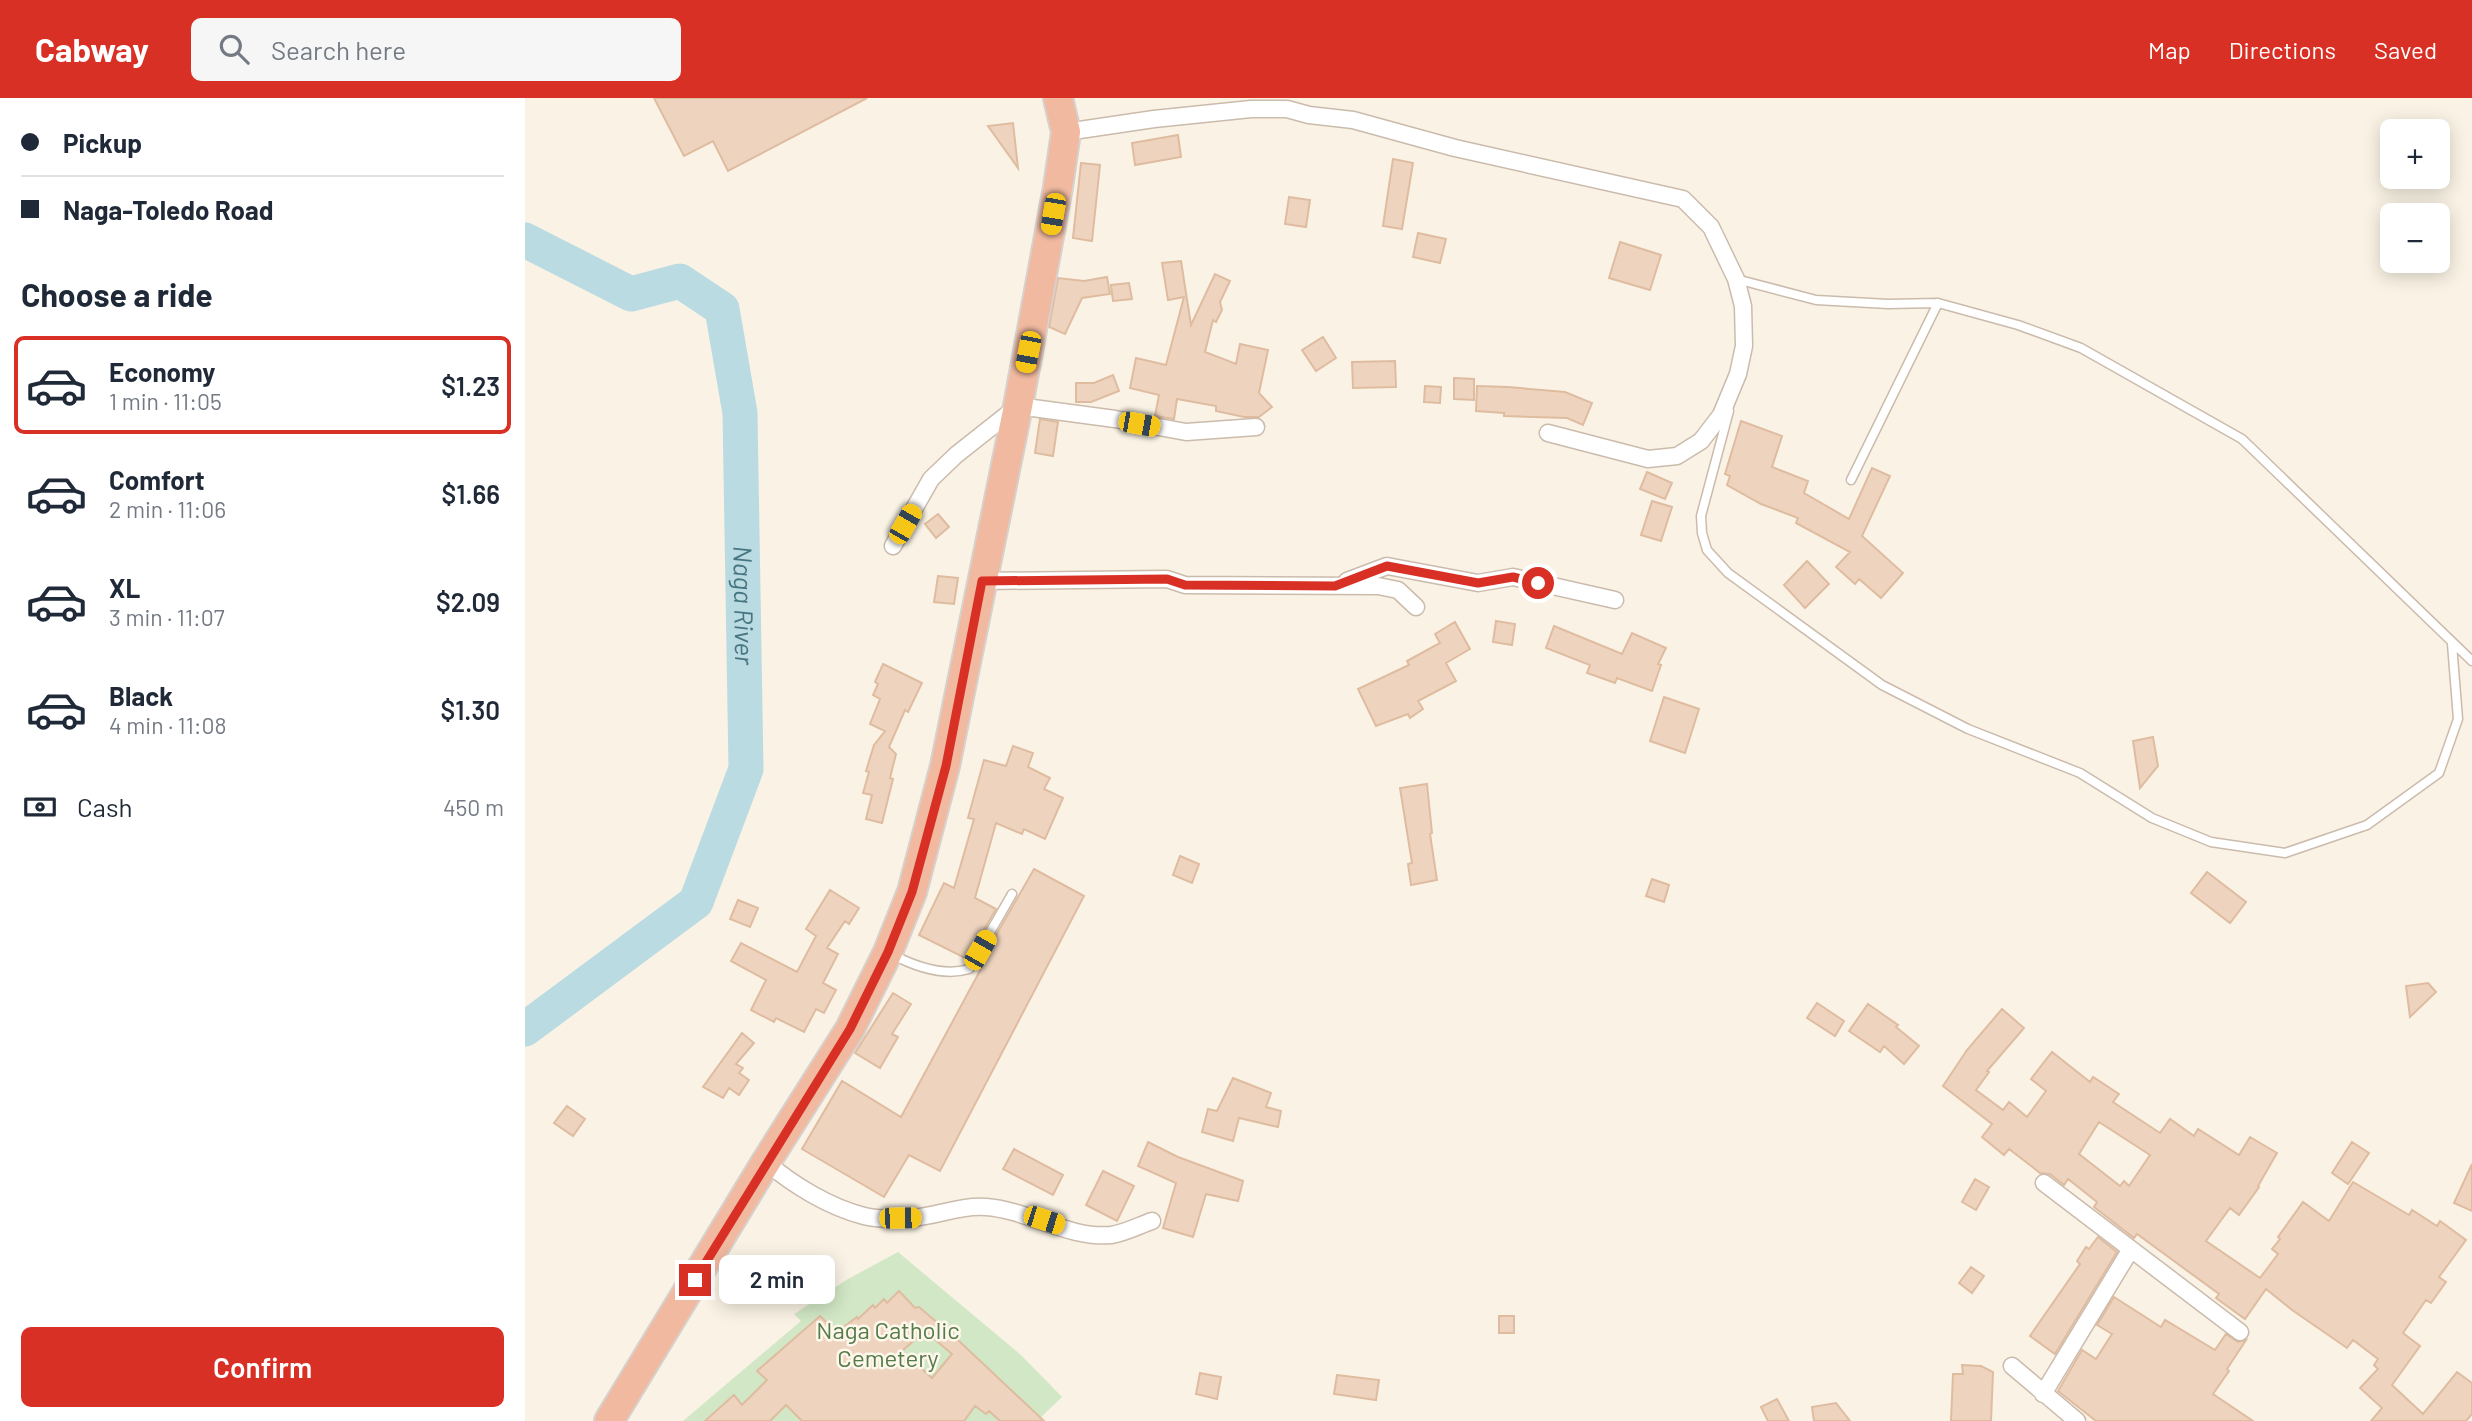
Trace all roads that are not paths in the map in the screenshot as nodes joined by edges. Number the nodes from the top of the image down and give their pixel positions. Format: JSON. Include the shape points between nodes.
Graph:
{"nodes":[{"id":1,"x":1058,"y":98,"type":"edge"},
{"id":2,"x":1066,"y":132,"type":"junction"},
{"id":3,"x":1736,"y":279,"type":"junction"},
{"id":4,"x":1938,"y":303,"type":"junction"},
{"id":5,"x":1738,"y":374,"type":"junction"},
{"id":6,"x":1018,"y":406,"type":"junction"},
{"id":7,"x":1256,"y":427,"type":"dead end"},
{"id":8,"x":1548,"y":433,"type":"dead end"},
{"id":9,"x":1851,"y":480,"type":"dead end"},
{"id":10,"x":893,"y":546,"type":"dead end"},
{"id":11,"x":982,"y":581,"type":"junction"},
{"id":12,"x":1335,"y":586,"type":"junction"},
{"id":13,"x":1615,"y":600,"type":"dead end"},
{"id":14,"x":1416,"y":607,"type":"dead end"},
{"id":15,"x":2452,"y":644,"type":"junction"},
{"id":16,"x":2472,"y":661,"type":"edge"},
{"id":17,"x":1011,"y":894,"type":"dead end"},
{"id":18,"x":888,"y":952,"type":"junction"},
{"id":19,"x":766,"y":1162,"type":"junction"},
{"id":20,"x":2045,"y":1183,"type":"dead end"},
{"id":21,"x":1152,"y":1221,"type":"dead end"},
{"id":22,"x":2131,"y":1249,"type":"junction"},
{"id":23,"x":2240,"y":1332,"type":"dead end"},
{"id":24,"x":2012,"y":1366,"type":"dead end"},
{"id":25,"x":2043,"y":1394,"type":"junction"},
{"id":26,"x":610,"y":1421,"type":"edge"},
{"id":27,"x":2077,"y":1421,"type":"edge"}],
"edges":[{"from":1,"to":2,"type":"highway"},
{"from":2,"to":3,"type":"street","via":[[1251,109],[1287,109],[1353,120],[1683,199],[1711,228]]},
{"from":2,"to":6,"type":"highway"},
{"from":3,"to":4,"type":"lane","via":[[1816,300]]},
{"from":3,"to":5,"type":"street","via":[[1743,306],[1744,346]]},
{"from":4,"to":9,"type":"lane"},
{"from":4,"to":15,"type":"lane","via":[[2081,348],[2242,439]]},
{"from":5,"to":8,"type":"street","via":[[1721,415],[1701,441],[1677,456],[1648,459]]},
{"from":5,"to":15,"type":"lane","via":[[1702,516],[1707,550],[1728,573],[1882,685],[1968,729],[2080,773],[2153,818],[2211,842],[2285,853],[2367,825],[2439,773],[2458,719]]},
{"from":6,"to":7,"type":"street","via":[[1186,432]]},
{"from":6,"to":10,"type":"street","via":[[931,478]]},
{"from":6,"to":11,"type":"highway"},
{"from":11,"to":12,"type":"street","via":[[1167,579],[1185,585]]},
{"from":11,"to":18,"type":"highway","via":[[946,766],[912,892]]},
{"from":12,"to":13,"type":"street","via":[[1387,566],[1478,583],[1513,577]]},
{"from":12,"to":14,"type":"street","via":[[1398,590]]},
{"from":15,"to":16,"type":"lane"},
{"from":17,"to":18,"type":"lane","via":[[969,969],[957,973],[914,966]]},
{"from":18,"to":19,"type":"highway","via":[[850,1029]]},
{"from":19,"to":21,"type":"street","via":[[787,1180],[865,1216],[914,1218],[985,1206],[1080,1232],[1112,1235]]},
{"from":19,"to":26,"type":"highway"},
{"from":20,"to":22,"type":"street"},
{"from":22,"to":23,"type":"street"},
{"from":22,"to":25,"type":"street"},
{"from":24,"to":25,"type":"street"},
{"from":25,"to":27,"type":"street"}]}
